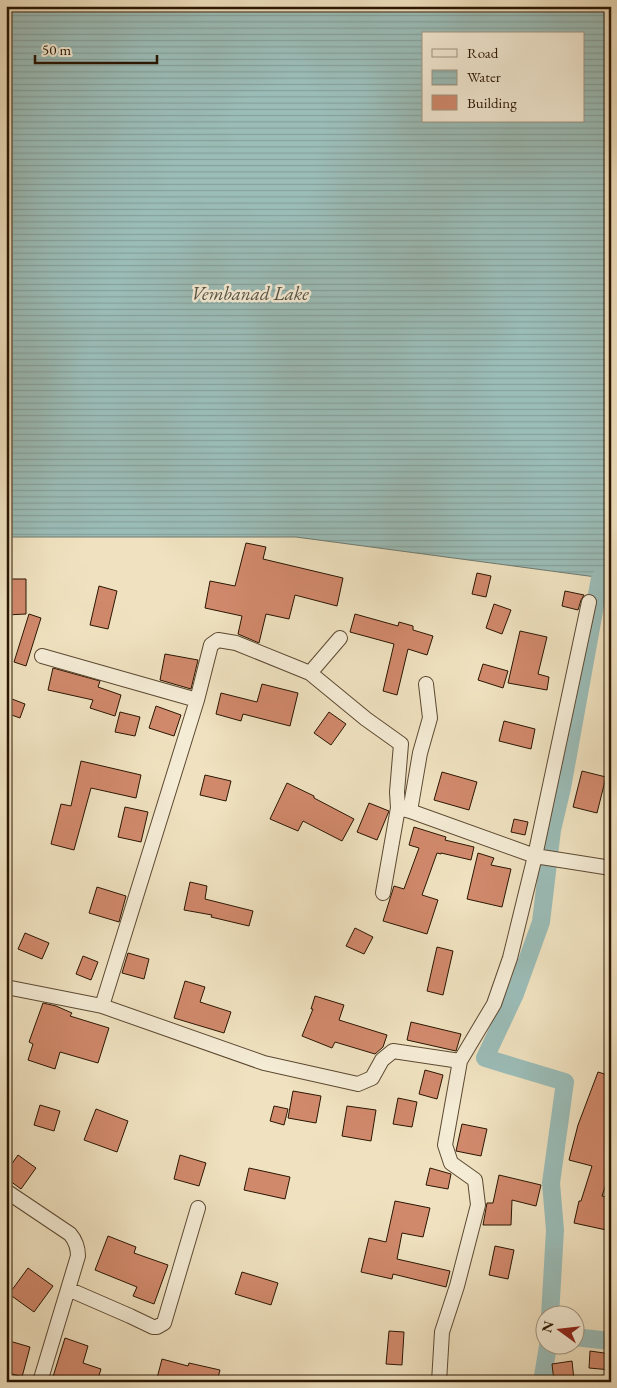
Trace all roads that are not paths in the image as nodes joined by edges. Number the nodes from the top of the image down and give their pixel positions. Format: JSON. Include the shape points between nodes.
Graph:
{"nodes":[{"id":1,"x":589,"y":602,"type":"dead end"},
{"id":2,"x":340,"y":638,"type":"dead end"},
{"id":3,"x":42,"y":656,"type":"dead end"},
{"id":4,"x":310,"y":673,"type":"junction"},
{"id":5,"x":426,"y":684,"type":"dead end"},
{"id":6,"x":197,"y":700,"type":"junction"},
{"id":7,"x":404,"y":809,"type":"junction"},
{"id":8,"x":544,"y":857,"type":"junction"},
{"id":9,"x":611,"y":868,"type":"edge"},
{"id":10,"x":383,"y":893,"type":"dead end"},
{"id":11,"x":6,"y":987,"type":"edge"},
{"id":12,"x":102,"y":1006,"type":"junction"},
{"id":13,"x":460,"y":1061,"type":"junction"},
{"id":14,"x":6,"y":1191,"type":"edge"},
{"id":15,"x":198,"y":1208,"type":"dead end"},
{"id":16,"x":68,"y":1289,"type":"junction"},
{"id":17,"x":40,"y":1382,"type":"edge"},
{"id":18,"x":439,"y":1382,"type":"edge"}],
"edges":[{"from":1,"to":8,"type":"street"},
{"from":2,"to":4,"type":"street"},
{"from":3,"to":6,"type":"street"},
{"from":4,"to":6,"type":"street","via":[[236,643],[218,640],[211,645]]},
{"from":4,"to":7,"type":"street","via":[[401,744],[397,792]]},
{"from":5,"to":7,"type":"street","via":[[430,718]]},
{"from":6,"to":12,"type":"street"},
{"from":7,"to":8,"type":"street"},
{"from":7,"to":10,"type":"street"},
{"from":8,"to":9,"type":"street"},
{"from":8,"to":13,"type":"street","via":[[494,1004]]},
{"from":11,"to":12,"type":"street"},
{"from":12,"to":13,"type":"street","via":[[264,1063],[358,1084],[372,1078],[382,1060],[393,1051]]},
{"from":13,"to":18,"type":"street","via":[[445,1145],[451,1163],[475,1180],[478,1205],[442,1332]]},
{"from":14,"to":16,"type":"street","via":[[75,1240],[78,1256]]},
{"from":15,"to":16,"type":"street","via":[[164,1323],[160,1326],[152,1327]]},
{"from":16,"to":17,"type":"street"}]}
